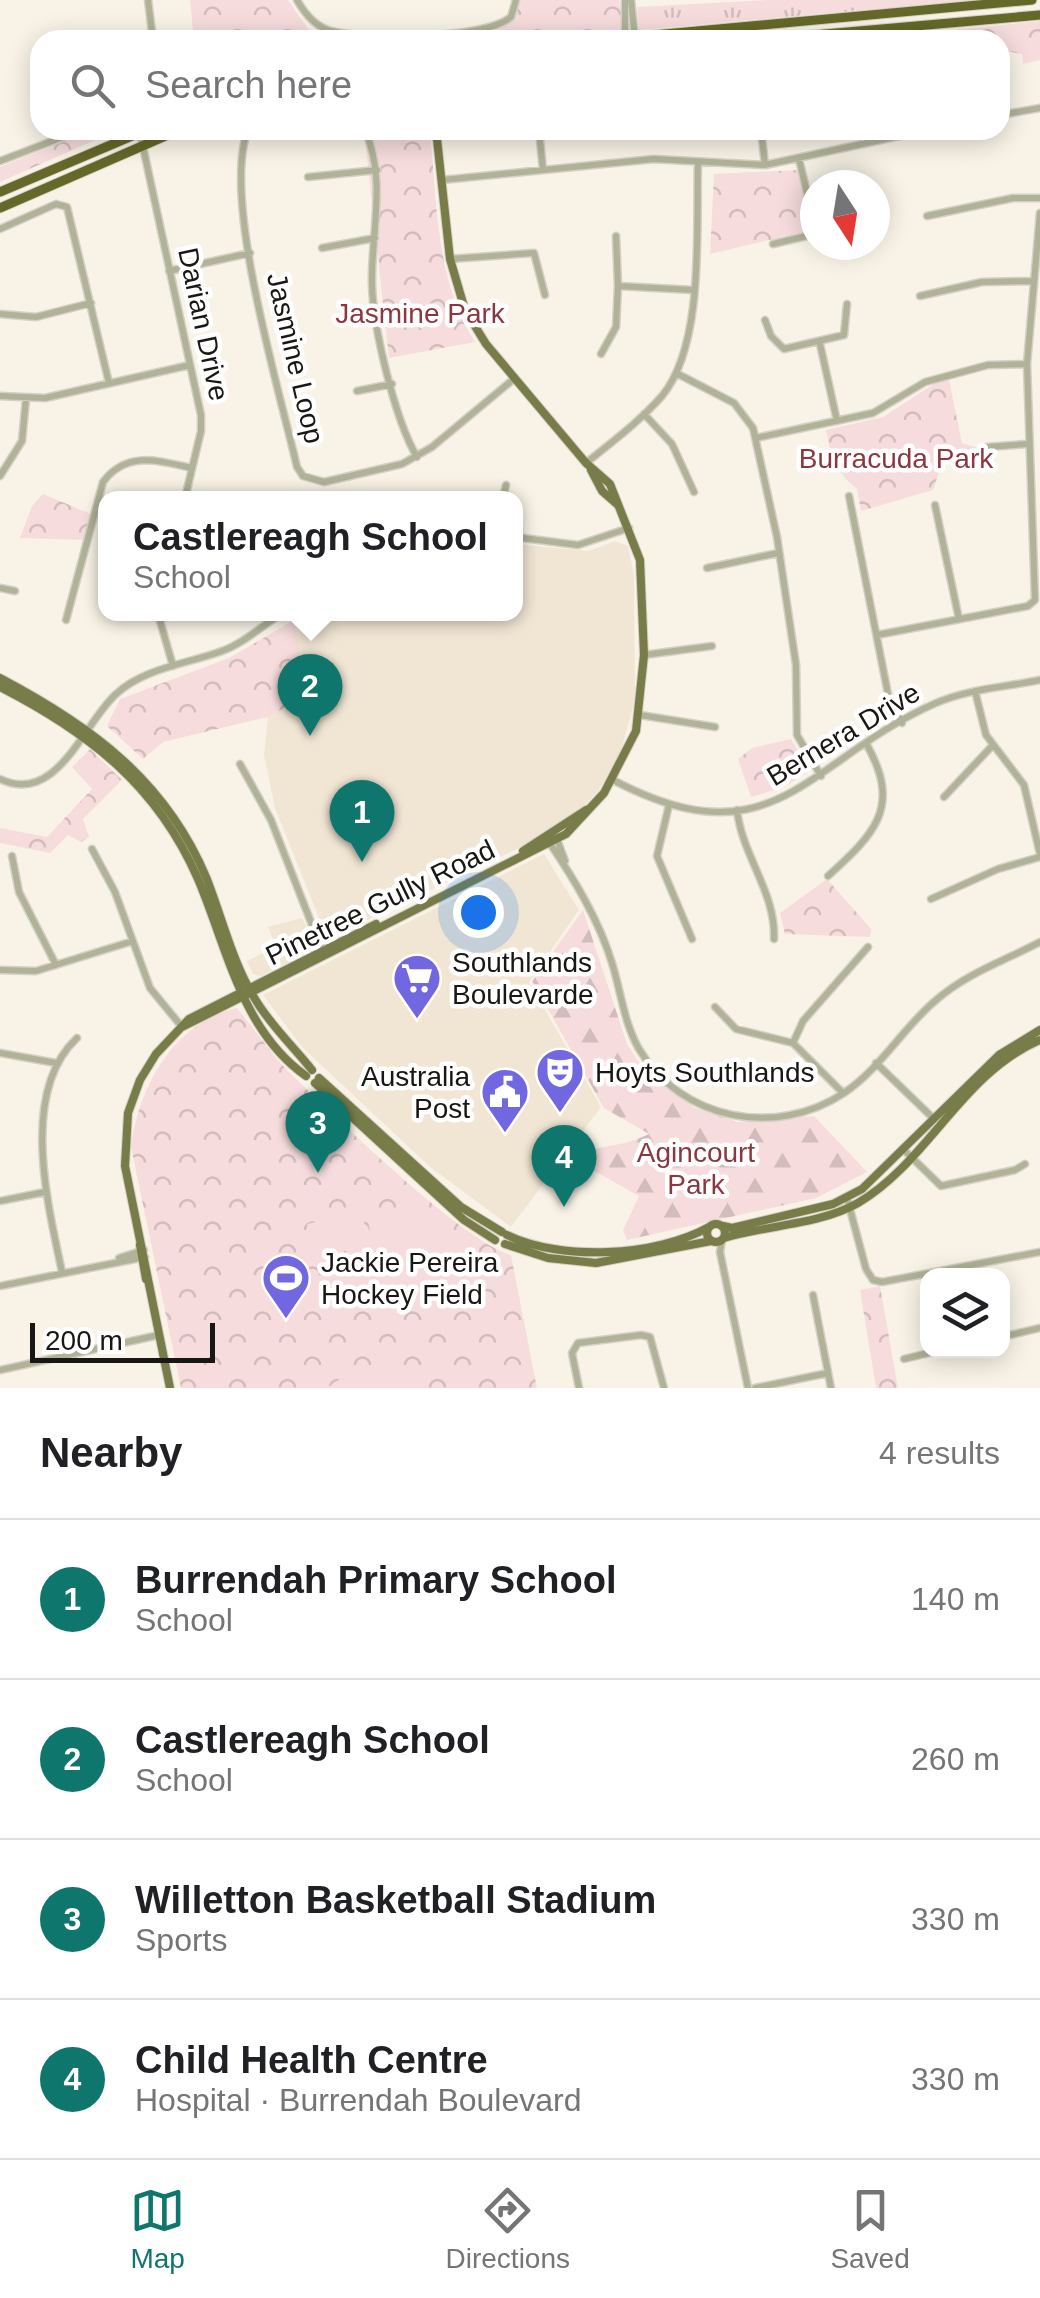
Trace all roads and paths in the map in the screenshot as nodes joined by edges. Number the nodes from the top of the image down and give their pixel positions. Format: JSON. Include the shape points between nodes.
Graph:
{"nodes":[{"id":1,"x":148,"y":0,"type":"edge"},
{"id":2,"x":297,"y":0,"type":"edge"},
{"id":3,"x":516,"y":0,"type":"edge"},
{"id":4,"x":628,"y":0,"type":"edge"},
{"id":5,"x":1032,"y":0,"type":"edge"},
{"id":6,"x":854,"y":15,"type":"junction"},
{"id":7,"x":1040,"y":16,"type":"edge"},
{"id":8,"x":152,"y":30,"type":"edge"},
{"id":9,"x":326,"y":30,"type":"edge"},
{"id":10,"x":464,"y":30,"type":"edge"},
{"id":11,"x":630,"y":30,"type":"edge"},
{"id":12,"x":714,"y":30,"type":"edge"},
{"id":13,"x":850,"y":30,"type":"edge"},
{"id":14,"x":906,"y":30,"type":"edge"},
{"id":15,"x":1040,"y":108,"type":"edge"},
{"id":16,"x":1010,"y":112,"type":"edge"},
{"id":17,"x":55,"y":140,"type":"edge"},
{"id":18,"x":123,"y":140,"type":"edge"},
{"id":19,"x":141,"y":140,"type":"edge"},
{"id":20,"x":156,"y":140,"type":"edge"},
{"id":21,"x":247,"y":140,"type":"edge"},
{"id":22,"x":368,"y":140,"type":"edge"},
{"id":23,"x":437,"y":140,"type":"edge"},
{"id":24,"x":541,"y":140,"type":"edge"},
{"id":25,"x":762,"y":140,"type":"edge"},
{"id":26,"x":867,"y":140,"type":"edge"},
{"id":27,"x":882,"y":140,"type":"edge"},
{"id":28,"x":868,"y":143,"type":"junction"},
{"id":29,"x":142,"y":146,"type":"junction"},
{"id":30,"x":799,"y":159,"type":"junction"},
{"id":31,"x":0,"y":161,"type":"edge"},
{"id":32,"x":698,"y":162,"type":"junction"},
{"id":33,"x":765,"y":164,"type":"junction"},
{"id":34,"x":377,"y":170,"type":"junction"},
{"id":35,"x":543,"y":170,"type":"junction"},
{"id":36,"x":801,"y":170,"type":"edge"},
{"id":37,"x":308,"y":177,"type":"dead end"},
{"id":38,"x":442,"y":180,"type":"junction"},
{"id":39,"x":0,"y":192,"type":"edge"},
{"id":40,"x":1040,"y":198,"type":"edge"},
{"id":41,"x":0,"y":208,"type":"edge"},
{"id":42,"x":1040,"y":213,"type":"edge"},
{"id":43,"x":927,"y":216,"type":"dead end"},
{"id":44,"x":0,"y":228,"type":"edge"},
{"id":45,"x":800,"y":235,"type":"edge"},
{"id":46,"x":616,"y":236,"type":"dead end"},
{"id":47,"x":375,"y":238,"type":"junction"},
{"id":48,"x":773,"y":244,"type":"dead end"},
{"id":49,"x":322,"y":248,"type":"dead end"},
{"id":50,"x":250,"y":253,"type":"junction"},
{"id":51,"x":450,"y":259,"type":"junction"},
{"id":52,"x":169,"y":271,"type":"junction"},
{"id":53,"x":1032,"y":281,"type":"junction"},
{"id":54,"x":618,"y":286,"type":"junction"},
{"id":55,"x":693,"y":290,"type":"junction"},
{"id":56,"x":546,"y":295,"type":"dead end"},
{"id":57,"x":920,"y":296,"type":"dead end"},
{"id":58,"x":91,"y":303,"type":"junction"},
{"id":59,"x":847,"y":304,"type":"dead end"},
{"id":60,"x":375,"y":313,"type":"junction"},
{"id":61,"x":0,"y":314,"type":"edge"},
{"id":62,"x":338,"y":320,"type":"dead end"},
{"id":63,"x":766,"y":320,"type":"dead end"},
{"id":64,"x":820,"y":344,"type":"junction"},
{"id":65,"x":601,"y":354,"type":"dead end"},
{"id":66,"x":1027,"y":364,"type":"junction"},
{"id":67,"x":190,"y":365,"type":"junction"},
{"id":68,"x":676,"y":374,"type":"junction"},
{"id":69,"x":514,"y":378,"type":"junction"},
{"id":70,"x":109,"y":383,"type":"junction"},
{"id":71,"x":392,"y":384,"type":"junction"},
{"id":72,"x":357,"y":391,"type":"dead end"},
{"id":73,"x":0,"y":396,"type":"edge"},
{"id":74,"x":26,"y":399,"type":"junction"},
{"id":75,"x":644,"y":414,"type":"junction"},
{"id":76,"x":837,"y":421,"type":"junction"},
{"id":77,"x":756,"y":438,"type":"junction"},
{"id":78,"x":1027,"y":444,"type":"junction"},
{"id":79,"x":987,"y":447,"type":"dead end"},
{"id":80,"x":417,"y":457,"type":"junction"},
{"id":81,"x":586,"y":463,"type":"junction"},
{"id":82,"x":192,"y":468,"type":"junction"},
{"id":83,"x":0,"y":476,"type":"edge"},
{"id":84,"x":506,"y":485,"type":"dead end"},
{"id":85,"x":101,"y":491,"type":"edge"},
{"id":86,"x":187,"y":491,"type":"edge"},
{"id":87,"x":505,"y":491,"type":"edge"},
{"id":88,"x":694,"y":492,"type":"dead end"},
{"id":89,"x":848,"y":496,"type":"dead end"},
{"id":90,"x":98,"y":501,"type":"edge"},
{"id":91,"x":936,"y":505,"type":"dead end"},
{"id":92,"x":630,"y":527,"type":"junction"},
{"id":93,"x":523,"y":538,"type":"edge"},
{"id":94,"x":778,"y":552,"type":"junction"},
{"id":95,"x":707,"y":568,"type":"dead end"},
{"id":96,"x":0,"y":588,"type":"edge"},
{"id":97,"x":15,"y":591,"type":"dead end"},
{"id":98,"x":959,"y":618,"type":"junction"},
{"id":99,"x":66,"y":620,"type":"dead end"},
{"id":100,"x":160,"y":621,"type":"edge"},
{"id":101,"x":272,"y":621,"type":"edge"},
{"id":102,"x":877,"y":634,"type":"junction"},
{"id":103,"x":712,"y":646,"type":"dead end"},
{"id":104,"x":644,"y":654,"type":"junction"},
{"id":105,"x":173,"y":666,"type":"junction"},
{"id":106,"x":0,"y":678,"type":"edge"},
{"id":107,"x":1040,"y":681,"type":"edge"},
{"id":108,"x":0,"y":687,"type":"edge"},
{"id":109,"x":975,"y":691,"type":"junction"},
{"id":110,"x":640,"y":715,"type":"junction"},
{"id":111,"x":902,"y":723,"type":"junction"},
{"id":112,"x":716,"y":727,"type":"dead end"},
{"id":113,"x":87,"y":732,"type":"junction"},
{"id":114,"x":866,"y":744,"type":"junction"},
{"id":115,"x":992,"y":746,"type":"junction"},
{"id":116,"x":240,"y":764,"type":"dead end"},
{"id":117,"x":821,"y":776,"type":"junction"},
{"id":118,"x":0,"y":778,"type":"edge"},
{"id":119,"x":613,"y":780,"type":"junction"},
{"id":120,"x":944,"y":797,"type":"dead end"},
{"id":121,"x":669,"y":805,"type":"junction"},
{"id":122,"x":738,"y":810,"type":"junction"},
{"id":123,"x":553,"y":839,"type":"junction"},
{"id":124,"x":92,"y":849,"type":"dead end"},
{"id":125,"x":12,"y":856,"type":"dead end"},
{"id":126,"x":1040,"y":856,"type":"edge"},
{"id":127,"x":828,"y":876,"type":"dead end"},
{"id":128,"x":931,"y":899,"type":"dead end"},
{"id":129,"x":774,"y":938,"type":"dead end"},
{"id":130,"x":692,"y":939,"type":"dead end"},
{"id":131,"x":133,"y":941,"type":"junction"},
{"id":132,"x":1040,"y":942,"type":"edge"},
{"id":133,"x":868,"y":947,"type":"dead end"},
{"id":134,"x":323,"y":952,"type":"junction"},
{"id":135,"x":56,"y":965,"type":"junction"},
{"id":136,"x":0,"y":970,"type":"edge"},
{"id":137,"x":245,"y":991,"type":"junction"},
{"id":138,"x":714,"y":1006,"type":"dead end"},
{"id":139,"x":182,"y":1027,"type":"junction"},
{"id":140,"x":1040,"y":1030,"type":"edge"},
{"id":141,"x":77,"y":1038,"type":"dead end"},
{"id":142,"x":1040,"y":1040,"type":"edge"},
{"id":143,"x":793,"y":1043,"type":"junction"},
{"id":144,"x":0,"y":1054,"type":"edge"},
{"id":145,"x":56,"y":1063,"type":"junction"},
{"id":146,"x":876,"y":1064,"type":"junction"},
{"id":147,"x":844,"y":1093,"type":"junction"},
{"id":148,"x":936,"y":1121,"type":"junction"},
{"id":149,"x":903,"y":1149,"type":"junction"},
{"id":150,"x":912,"y":1157,"type":"junction"},
{"id":151,"x":1025,"y":1164,"type":"dead end"},
{"id":152,"x":45,"y":1192,"type":"junction"},
{"id":153,"x":0,"y":1201,"type":"edge"},
{"id":154,"x":849,"y":1202,"type":"junction"},
{"id":155,"x":722,"y":1226,"type":"junction"},
{"id":156,"x":709,"y":1227,"type":"junction"},
{"id":157,"x":502,"y":1238,"type":"junction"},
{"id":158,"x":718,"y":1240,"type":"junction"},
{"id":159,"x":142,"y":1252,"type":"junction"},
{"id":160,"x":1040,"y":1252,"type":"edge"},
{"id":161,"x":62,"y":1272,"type":"junction"},
{"id":162,"x":0,"y":1286,"type":"edge"},
{"id":163,"x":813,"y":1294,"type":"dead end"},
{"id":164,"x":1040,"y":1328,"type":"edge"},
{"id":165,"x":159,"y":1335,"type":"junction"},
{"id":166,"x":1010,"y":1335,"type":"edge"},
{"id":167,"x":920,"y":1355,"type":"edge"},
{"id":168,"x":904,"y":1359,"type":"dead end"},
{"id":169,"x":0,"y":1370,"type":"edge"},
{"id":170,"x":828,"y":1372,"type":"junction"},
{"id":171,"x":170,"y":1388,"type":"edge"},
{"id":172,"x":580,"y":1388,"type":"edge"},
{"id":173,"x":664,"y":1388,"type":"edge"},
{"id":174,"x":752,"y":1388,"type":"edge"},
{"id":175,"x":831,"y":1388,"type":"edge"}],
"edges":[{"from":1,"to":8,"type":"street"},
{"from":2,"to":9,"type":"street"},
{"from":3,"to":10,"type":"street","via":[[511,17],[492,28]]},
{"from":4,"to":11,"type":"street"},
{"from":5,"to":6,"type":"highway"},
{"from":6,"to":12,"type":"highway"},
{"from":6,"to":13,"type":"street"},
{"from":7,"to":14,"type":"highway"},
{"from":15,"to":16,"type":"street"},
{"from":17,"to":31,"type":"street"},
{"from":18,"to":39,"type":"highway"},
{"from":19,"to":29,"type":"street"},
{"from":20,"to":29,"type":"highway"},
{"from":21,"to":50,"type":"street","name":"Jasmine Loop","via":[[241,181]]},
{"from":22,"to":34,"type":"street"},
{"from":23,"to":38,"type":"main road","name":"Pinetree Gully Road"},
{"from":24,"to":35,"type":"street"},
{"from":25,"to":33,"type":"street"},
{"from":26,"to":28,"type":"street"},
{"from":27,"to":28,"type":"street"},
{"from":28,"to":30,"type":"street"},
{"from":29,"to":41,"type":"highway"},
{"from":29,"to":52,"type":"street","name":"Darian Drive"},
{"from":30,"to":33,"type":"street"},
{"from":30,"to":36,"type":"street"},
{"from":32,"to":33,"type":"street"},
{"from":32,"to":35,"type":"street","via":[[654,159]]},
{"from":32,"to":55,"type":"street"},
{"from":34,"to":37,"type":"street"},
{"from":34,"to":47,"type":"street"},
{"from":35,"to":38,"type":"street"},
{"from":38,"to":51,"type":"main road","name":"Pinetree Gully Road"},
{"from":40,"to":43,"type":"street"},
{"from":42,"to":53,"type":"street"},
{"from":44,"to":58,"type":"street","via":[[56,204],[67,206]]},
{"from":45,"to":48,"type":"street"},
{"from":46,"to":54,"type":"street"},
{"from":47,"to":49,"type":"street"},
{"from":47,"to":60,"type":"street"},
{"from":50,"to":52,"type":"street"},
{"from":50,"to":80,"type":"street","name":"Jasmine Loop","via":[[303,476],[324,482]]},
{"from":51,"to":56,"type":"street","via":[[534,253]]},
{"from":51,"to":69,"type":"main road","name":"Pinetree Gully Road","via":[[470,319]]},
{"from":52,"to":67,"type":"street","name":"Darian Drive"},
{"from":53,"to":57,"type":"street","via":[[982,282]]},
{"from":53,"to":66,"type":"street"},
{"from":54,"to":55,"type":"street"},
{"from":54,"to":65,"type":"street","via":[[616,327]]},
{"from":55,"to":68,"type":"street"},
{"from":58,"to":61,"type":"street","via":[[36,317]]},
{"from":58,"to":70,"type":"street"},
{"from":59,"to":64,"type":"street","via":[[844,335]]},
{"from":60,"to":62,"type":"street"},
{"from":60,"to":71,"type":"street"},
{"from":63,"to":64,"type":"street","via":[[784,349]]},
{"from":64,"to":76,"type":"street"},
{"from":66,"to":76,"type":"street","via":[[988,365],[926,382],[880,411]]},
{"from":66,"to":78,"type":"street"},
{"from":67,"to":70,"type":"street"},
{"from":67,"to":82,"type":"street","name":"Darian Drive","via":[[202,424]]},
{"from":68,"to":75,"type":"street"},
{"from":68,"to":77,"type":"street","via":[[734,403]]},
{"from":69,"to":80,"type":"street","name":"Jasmine Loop"},
{"from":69,"to":81,"type":"main road","name":"Pinetree Gully Road"},
{"from":70,"to":74,"type":"street"},
{"from":71,"to":72,"type":"street"},
{"from":71,"to":80,"type":"street","via":[[400,424]]},
{"from":73,"to":74,"type":"street"},
{"from":74,"to":83,"type":"street","via":[[22,441]]},
{"from":75,"to":81,"type":"street"},
{"from":75,"to":88,"type":"street","via":[[672,444]]},
{"from":76,"to":77,"type":"street"},
{"from":77,"to":94,"type":"street"},
{"from":78,"to":79,"type":"street"},
{"from":78,"to":98,"type":"street","via":[[1035,600]]},
{"from":81,"to":92,"type":"main road","name":"Pinetree Gully Road","via":[[610,484]]},
{"from":82,"to":85,"type":"street","via":[[151,459],[112,470]]},
{"from":82,"to":86,"type":"street","name":"Darian Drive"},
{"from":84,"to":87,"type":"street"},
{"from":89,"to":102,"type":"street"},
{"from":90,"to":99,"type":"street"},
{"from":91,"to":98,"type":"street"},
{"from":92,"to":93,"type":"street","via":[[578,546]]},
{"from":92,"to":104,"type":"main road","name":"Pinetree Gully Road","via":[[644,583]]},
{"from":94,"to":95,"type":"street"},
{"from":94,"to":117,"type":"street","via":[[798,681],[797,735]]},
{"from":96,"to":97,"type":"street"},
{"from":98,"to":102,"type":"street"},
{"from":100,"to":105,"type":"street"},
{"from":101,"to":105,"type":"street","via":[[238,644]]},
{"from":102,"to":111,"type":"street","via":[[890,699]]},
{"from":103,"to":104,"type":"street"},
{"from":104,"to":110,"type":"main road","name":"Pinetree Gully Road"},
{"from":105,"to":113,"type":"street","via":[[122,689]]},
{"from":106,"to":113,"type":"main road"},
{"from":107,"to":109,"type":"street","name":"Bernera Drive"},
{"from":108,"to":113,"type":"main road"},
{"from":109,"to":111,"type":"street","name":"Bernera Drive"},
{"from":109,"to":115,"type":"street"},
{"from":110,"to":112,"type":"street"},
{"from":110,"to":119,"type":"main road","name":"Pinetree Gully Road"},
{"from":111,"to":114,"type":"street","name":"Bernera Drive"},
{"from":113,"to":118,"type":"street","via":[[67,759],[35,782],[15,785]]},
{"from":113,"to":137,"type":"main road","via":[[133,766],[173,816],[205,875]]},
{"from":114,"to":117,"type":"street","name":"Bernera Drive"},
{"from":114,"to":127,"type":"street","via":[[880,769],[878,822],[863,846]]},
{"from":115,"to":120,"type":"street"},
{"from":115,"to":126,"type":"street","via":[[1024,785]]},
{"from":116,"to":134,"type":"street","via":[[271,820]]},
{"from":117,"to":122,"type":"street","name":"Bernera Drive","via":[[783,800]]},
{"from":119,"to":121,"type":"street","name":"Bernera Drive"},
{"from":119,"to":123,"type":"main road","name":"Pinetree Gully Road"},
{"from":121,"to":122,"type":"street","name":"Bernera Drive"},
{"from":121,"to":130,"type":"street","via":[[657,856]]},
{"from":122,"to":129,"type":"street","via":[[742,842],[771,906]]},
{"from":123,"to":134,"type":"main road","name":"Pinetree Gully Road"},
{"from":123,"to":137,"type":"main road","name":"Pinetree Gully Road"},
{"from":123,"to":147,"type":"street","via":[[611,958],[635,1042],[674,1090],[711,1110],[771,1119],[800,1114]]},
{"from":124,"to":131,"type":"street"},
{"from":125,"to":135,"type":"street","via":[[19,892]]},
{"from":126,"to":128,"type":"street"},
{"from":131,"to":135,"type":"street"},
{"from":131,"to":139,"type":"street","via":[[150,988]]},
{"from":132,"to":146,"type":"street","via":[[949,990]]},
{"from":133,"to":143,"type":"street","via":[[803,1021]]},
{"from":134,"to":137,"type":"main road","name":"Pinetree Gully Road"},
{"from":135,"to":136,"type":"street"},
{"from":137,"to":139,"type":"main road","name":"Pinetree Gully Road"},
{"from":137,"to":157,"type":"main road","via":[[313,1077]]},
{"from":138,"to":143,"type":"street","via":[[736,1029]]},
{"from":139,"to":159,"type":"main road","name":"Pinetree Gully Road","via":[[156,1054],[128,1113],[126,1166]]},
{"from":140,"to":148,"type":"main road","via":[[999,1056]]},
{"from":141,"to":145,"type":"street"},
{"from":142,"to":148,"type":"main road","via":[[996,1066]]},
{"from":143,"to":147,"type":"street"},
{"from":144,"to":145,"type":"street"},
{"from":145,"to":152,"type":"street","via":[[41,1162]]},
{"from":146,"to":147,"type":"street"},
{"from":146,"to":148,"type":"street"},
{"from":148,"to":149,"type":"main road"},
{"from":148,"to":150,"type":"main road"},
{"from":149,"to":150,"type":"street"},
{"from":149,"to":154,"type":"main road"},
{"from":150,"to":151,"type":"street","via":[[940,1186]]},
{"from":150,"to":154,"type":"main road"},
{"from":152,"to":153,"type":"street"},
{"from":152,"to":161,"type":"street"},
{"from":154,"to":155,"type":"main road"},
{"from":154,"to":158,"type":"main road"},
{"from":154,"to":160,"type":"street","via":[[873,1280]]},
{"from":155,"to":156,"type":"main road"},
{"from":155,"to":158,"type":"main road"},
{"from":156,"to":157,"type":"main road","via":[[590,1253]]},
{"from":156,"to":158,"type":"main road"},
{"from":157,"to":158,"type":"main road","via":[[548,1258],[596,1263]]},
{"from":158,"to":174,"type":"street"},
{"from":159,"to":161,"type":"street"},
{"from":159,"to":165,"type":"main road","name":"Pinetree Gully Road"},
{"from":161,"to":162,"type":"street"},
{"from":163,"to":170,"type":"street"},
{"from":164,"to":166,"type":"street"},
{"from":165,"to":169,"type":"street"},
{"from":165,"to":171,"type":"main road","name":"Pinetree Gully Road"},
{"from":167,"to":168,"type":"street"},
{"from":170,"to":174,"type":"street"},
{"from":170,"to":175,"type":"street"},
{"from":172,"to":173,"type":"street","via":[[572,1353],[578,1343],[641,1334],[655,1346]]}]}
